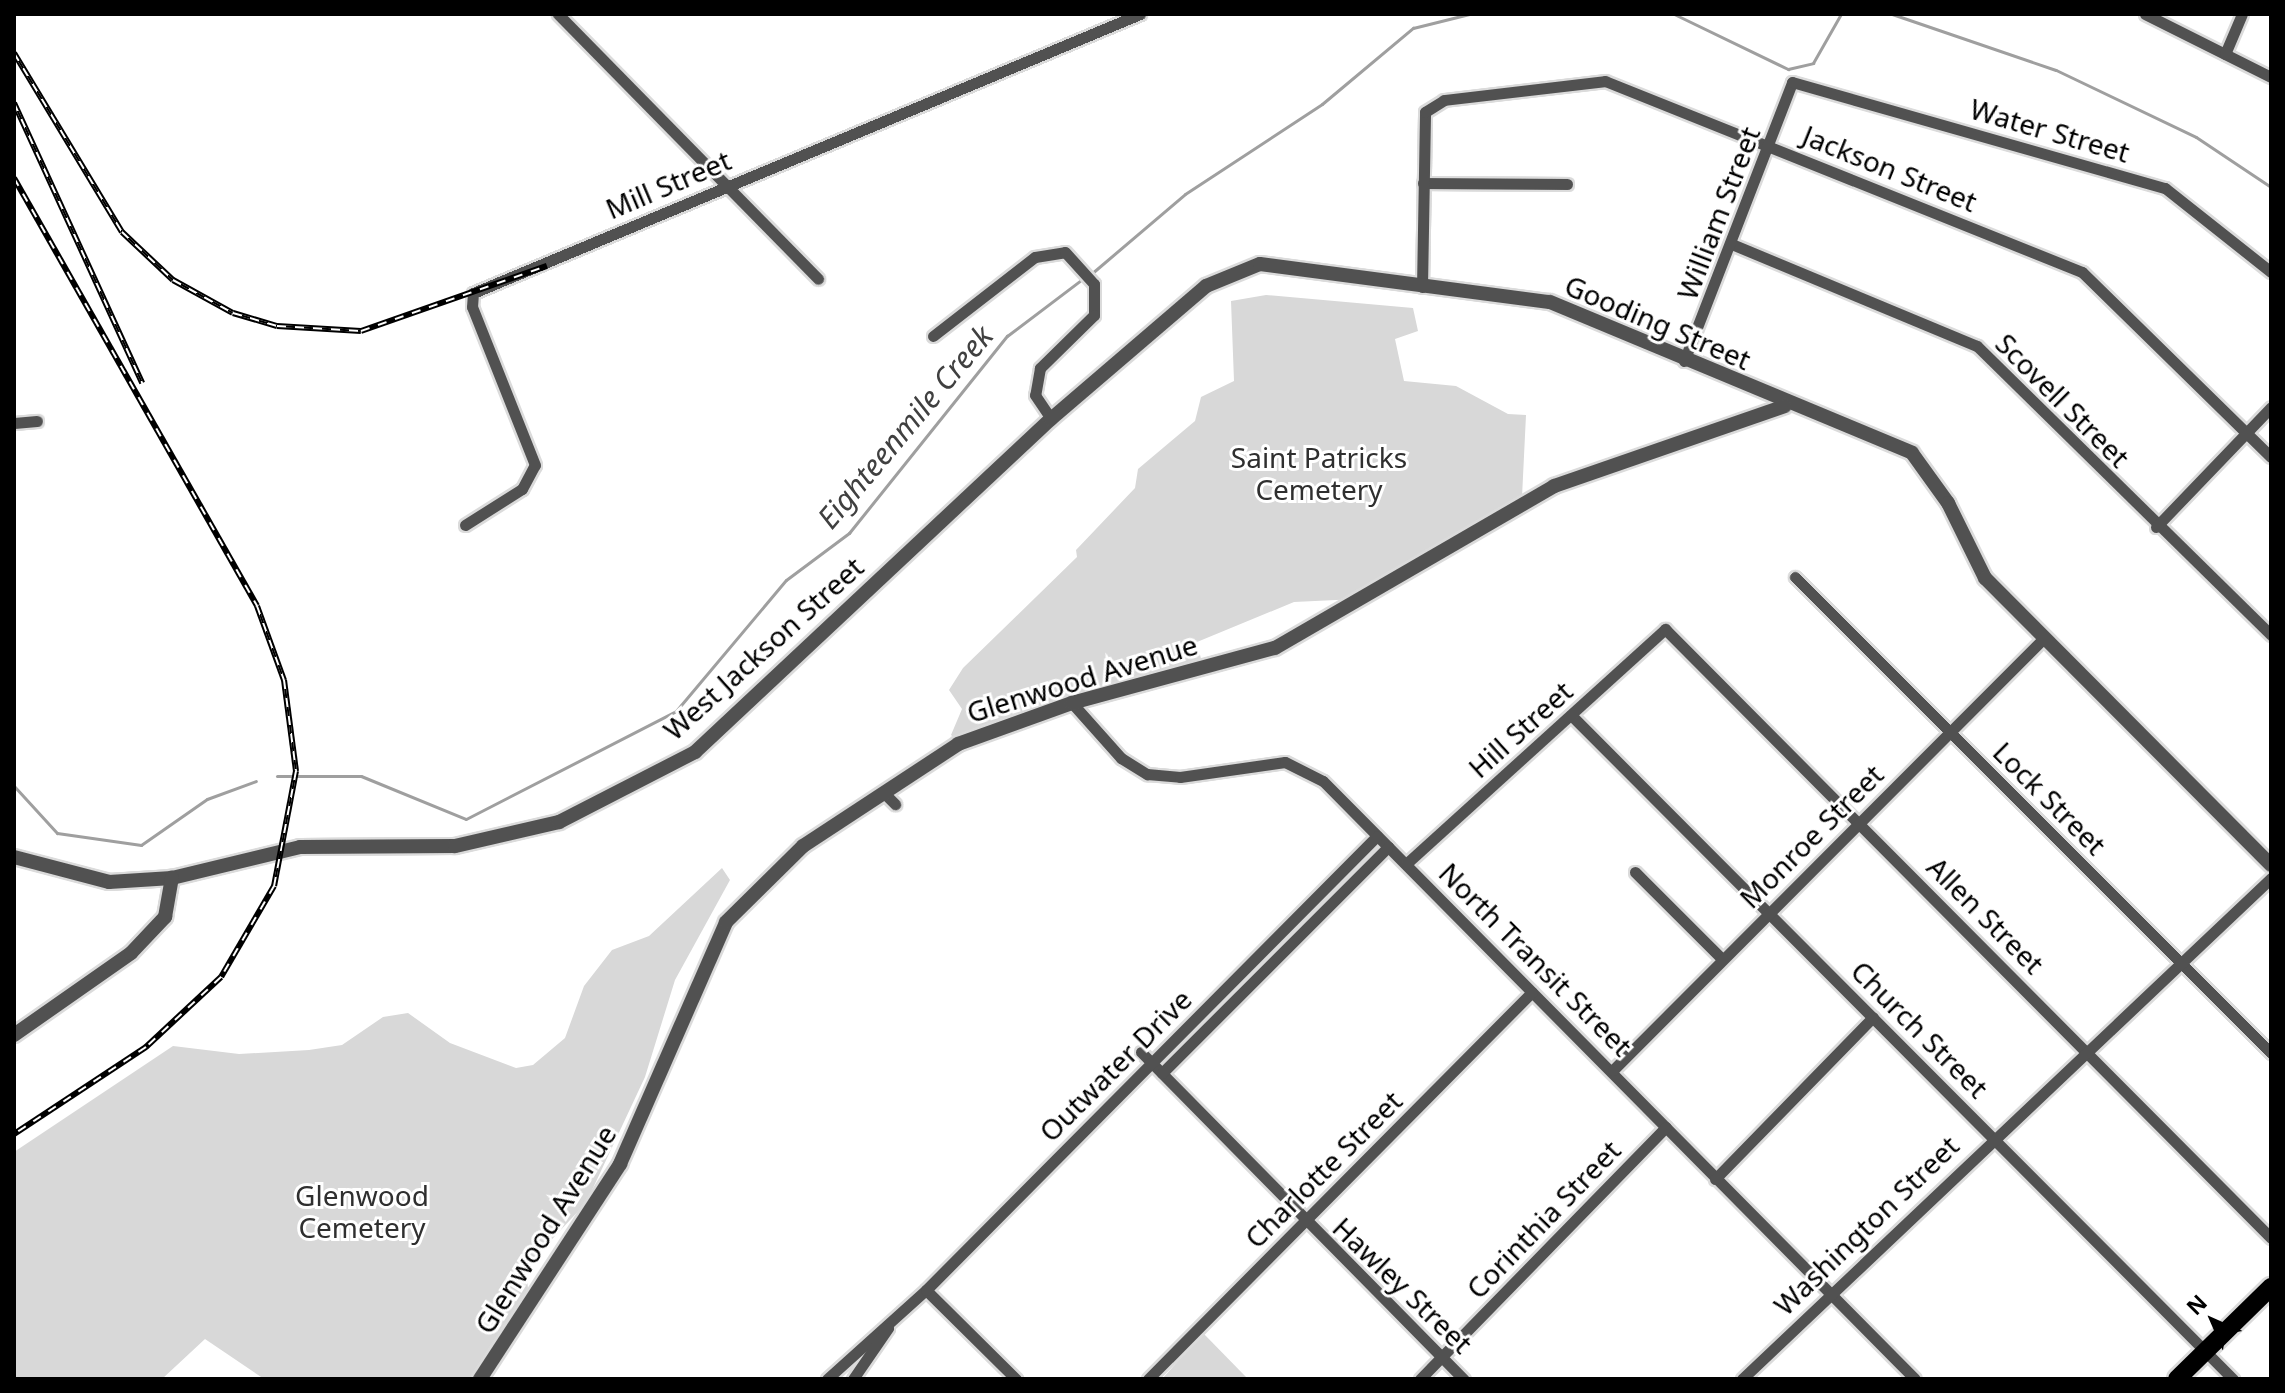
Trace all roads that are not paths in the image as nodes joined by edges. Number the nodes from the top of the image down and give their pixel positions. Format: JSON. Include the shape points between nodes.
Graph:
{"nodes":[{"id":1,"x":558,"y":14,"type":"edge"},
{"id":2,"x":1140,"y":14,"type":"edge"},
{"id":3,"x":2145,"y":14,"type":"edge"},
{"id":4,"x":2242,"y":14,"type":"edge"},
{"id":5,"x":2225,"y":54,"type":"junction"},
{"id":6,"x":2271,"y":77,"type":"edge"},
{"id":7,"x":1792,"y":82,"type":"joint"},
{"id":8,"x":1772,"y":146,"type":"junction"},
{"id":9,"x":1423,"y":183,"type":"junction"},
{"id":10,"x":729,"y":184,"type":"junction"},
{"id":11,"x":1567,"y":184,"type":"dead end"},
{"id":12,"x":1734,"y":245,"type":"junction"},
{"id":13,"x":2271,"y":272,"type":"edge"},
{"id":14,"x":818,"y":279,"type":"dead end"},
{"id":15,"x":1422,"y":287,"type":"junction"},
{"id":16,"x":933,"y":336,"type":"dead end"},
{"id":17,"x":1684,"y":361,"type":"junction"},
{"id":18,"x":1785,"y":406,"type":"junction"},
{"id":19,"x":2271,"y":407,"type":"edge"},
{"id":20,"x":1051,"y":419,"type":"junction"},
{"id":21,"x":37,"y":421,"type":"dead end"},
{"id":22,"x":14,"y":423,"type":"edge"},
{"id":23,"x":2247,"y":433,"type":"junction"},
{"id":24,"x":2271,"y":457,"type":"edge"},
{"id":25,"x":465,"y":525,"type":"dead end"},
{"id":26,"x":2156,"y":527,"type":"junction"},
{"id":27,"x":1795,"y":577,"type":"dead end"},
{"id":28,"x":1665,"y":629,"type":"joint"},
{"id":29,"x":2271,"y":635,"type":"edge"},
{"id":30,"x":2043,"y":639,"type":"junction"},
{"id":31,"x":1072,"y":703,"type":"junction"},
{"id":32,"x":1571,"y":715,"type":"junction"},
{"id":33,"x":1950,"y":733,"type":"junction"},
{"id":34,"x":1859,"y":822,"type":"junction"},
{"id":35,"x":1377,"y":836,"type":"junction"},
{"id":36,"x":1388,"y":847,"type":"junction"},
{"id":37,"x":14,"y":857,"type":"edge"},
{"id":38,"x":1406,"y":864,"type":"junction"},
{"id":39,"x":2271,"y":865,"type":"edge"},
{"id":40,"x":1635,"y":872,"type":"dead end"},
{"id":41,"x":172,"y":878,"type":"junction"},
{"id":42,"x":2271,"y":878,"type":"edge"},
{"id":43,"x":1769,"y":911,"type":"junction"},
{"id":44,"x":1722,"y":959,"type":"junction"},
{"id":45,"x":2180,"y":961,"type":"junction"},
{"id":46,"x":1532,"y":992,"type":"junction"},
{"id":47,"x":1873,"y":1017,"type":"junction"},
{"id":48,"x":14,"y":1035,"type":"edge"},
{"id":49,"x":2087,"y":1051,"type":"junction"},
{"id":50,"x":1141,"y":1052,"type":"dead end"},
{"id":51,"x":2271,"y":1053,"type":"edge"},
{"id":52,"x":1151,"y":1062,"type":"junction"},
{"id":53,"x":1613,"y":1070,"type":"junction"},
{"id":54,"x":1162,"y":1073,"type":"junction"},
{"id":55,"x":1666,"y":1127,"type":"junction"},
{"id":56,"x":1994,"y":1136,"type":"junction"},
{"id":57,"x":1715,"y":1179,"type":"junction"},
{"id":58,"x":1304,"y":1222,"type":"junction"},
{"id":59,"x":2271,"y":1238,"type":"edge"},
{"id":60,"x":2271,"y":1287,"type":"edge"},
{"id":61,"x":926,"y":1290,"type":"junction"},
{"id":62,"x":1831,"y":1292,"type":"junction"},
{"id":63,"x":888,"y":1327,"type":"junction"},
{"id":64,"x":2205,"y":1352,"type":"junction"},
{"id":65,"x":1442,"y":1357,"type":"junction"},
{"id":66,"x":480,"y":1379,"type":"edge"},
{"id":67,"x":827,"y":1379,"type":"edge"},
{"id":68,"x":853,"y":1379,"type":"edge"},
{"id":69,"x":1016,"y":1379,"type":"edge"},
{"id":70,"x":1148,"y":1379,"type":"edge"},
{"id":71,"x":1420,"y":1379,"type":"edge"},
{"id":72,"x":1464,"y":1379,"type":"edge"},
{"id":73,"x":1742,"y":1379,"type":"edge"},
{"id":74,"x":1915,"y":1379,"type":"edge"},
{"id":75,"x":2177,"y":1379,"type":"edge"},
{"id":76,"x":2233,"y":1379,"type":"edge"}],
"edges":[{"from":1,"to":10,"type":"street"},
{"from":2,"to":10,"type":"street","name":"Mill Street"},
{"from":3,"to":5,"type":"street"},
{"from":4,"to":5,"type":"street"},
{"from":5,"to":6,"type":"street"},
{"from":7,"to":8,"type":"street","name":"William Street"},
{"from":7,"to":13,"type":"street","name":"Water Street","via":[[2165,188]]},
{"from":8,"to":9,"type":"street","name":"Jackson Street","via":[[1605,81],[1444,100],[1425,112]]},
{"from":8,"to":12,"type":"street","name":"William Street"},
{"from":8,"to":23,"type":"street","name":"Jackson Street","via":[[2082,272]]},
{"from":9,"to":11,"type":"street"},
{"from":9,"to":15,"type":"street"},
{"from":10,"to":14,"type":"street"},
{"from":10,"to":25,"type":"street","name":"Mill Street","via":[[473,293],[472,307],[535,465],[522,489]]},
{"from":12,"to":17,"type":"street","name":"William Street"},
{"from":12,"to":26,"type":"street","name":"Scovell Street","via":[[1977,346]]},
{"from":15,"to":17,"type":"street","name":"Gooding Street","via":[[1550,302]]},
{"from":15,"to":20,"type":"street","name":"Gooding Street","via":[[1260,264],[1206,286]]},
{"from":16,"to":20,"type":"street","via":[[1035,257],[1065,252],[1087,270],[1094,284],[1094,315],[1040,368],[1035,395]]},
{"from":17,"to":18,"type":"street","name":"Gooding Street"},
{"from":18,"to":30,"type":"street","name":"Gooding Street","via":[[1876,434],[1912,453],[1948,503],[1985,578]]},
{"from":18,"to":31,"type":"street","name":"Glenwood Avenue","via":[[1554,486],[1275,648]]},
{"from":19,"to":23,"type":"street"},
{"from":20,"to":41,"type":"street","name":"West Jackson Street","via":[[695,752],[559,822],[455,846],[300,847]]},
{"from":21,"to":22,"type":"street"},
{"from":23,"to":24,"type":"street","name":"Jackson Street"},
{"from":23,"to":26,"type":"street"},
{"from":26,"to":29,"type":"street","name":"Scovell Street"},
{"from":27,"to":33,"type":"street","name":"Lock Street"},
{"from":28,"to":32,"type":"street","name":"Hill Street"},
{"from":28,"to":34,"type":"street","name":"Allen Street"},
{"from":30,"to":33,"type":"street","name":"Monroe Street"},
{"from":30,"to":39,"type":"street","name":"Gooding Street"},
{"from":31,"to":35,"type":"street","name":"North Transit Street","via":[[1121,758],[1147,774],[1291,763],[1323,781]]},
{"from":31,"to":66,"type":"street","name":"Glenwood Avenue","via":[[958,744],[891,800],[803,846],[726,922],[620,1164]]},
{"from":32,"to":38,"type":"street","name":"Hill Street"},
{"from":32,"to":43,"type":"street","name":"Church Street"},
{"from":33,"to":34,"type":"street","name":"Monroe Street"},
{"from":33,"to":45,"type":"street","name":"Lock Street"},
{"from":34,"to":43,"type":"street","name":"Monroe Street"},
{"from":34,"to":49,"type":"street","name":"Allen Street"},
{"from":35,"to":36,"type":"street","name":"North Transit Street"},
{"from":35,"to":52,"type":"street","name":"Outwater Drive"},
{"from":36,"to":38,"type":"street","name":"North Transit Street"},
{"from":36,"to":54,"type":"street","name":"Outwater Drive"},
{"from":37,"to":41,"type":"street","name":"West Jackson Street","via":[[109,882]]},
{"from":38,"to":46,"type":"street","name":"North Transit Street"},
{"from":40,"to":44,"type":"street"},
{"from":41,"to":48,"type":"street","via":[[165,917],[131,953]]},
{"from":42,"to":45,"type":"street","name":"Washington Street"},
{"from":43,"to":44,"type":"street","name":"Monroe Street"},
{"from":43,"to":47,"type":"street","name":"Church Street"},
{"from":44,"to":53,"type":"street","name":"Monroe Street"},
{"from":45,"to":49,"type":"street","name":"Washington Street"},
{"from":45,"to":51,"type":"street","name":"Lock Street"},
{"from":46,"to":53,"type":"street","name":"North Transit Street"},
{"from":46,"to":58,"type":"street","name":"Charlotte Street"},
{"from":47,"to":56,"type":"street","name":"Church Street"},
{"from":47,"to":57,"type":"street"},
{"from":49,"to":56,"type":"street","name":"Washington Street"},
{"from":49,"to":59,"type":"street","name":"Allen Street"},
{"from":50,"to":52,"type":"street","name":"Hawley Street"},
{"from":52,"to":54,"type":"street","name":"Hawley Street"},
{"from":52,"to":61,"type":"street","name":"Outwater Drive"},
{"from":53,"to":55,"type":"street","name":"North Transit Street"},
{"from":54,"to":58,"type":"street","name":"Hawley Street"},
{"from":55,"to":57,"type":"street","name":"North Transit Street"},
{"from":55,"to":65,"type":"street","name":"Corinthia Street"},
{"from":56,"to":62,"type":"street","name":"Washington Street"},
{"from":56,"to":64,"type":"street","name":"Church Street"},
{"from":57,"to":62,"type":"street","name":"North Transit Street"},
{"from":58,"to":65,"type":"street","name":"Hawley Street"},
{"from":58,"to":70,"type":"street","name":"Charlotte Street"},
{"from":60,"to":64,"type":"main road"},
{"from":61,"to":63,"type":"street","name":"Outwater Drive"},
{"from":61,"to":69,"type":"street"},
{"from":62,"to":73,"type":"street","name":"Washington Street"},
{"from":62,"to":74,"type":"street","name":"North Transit Street"},
{"from":63,"to":67,"type":"street","name":"Outwater Drive"},
{"from":63,"to":68,"type":"street","name":"Outwater Drive"},
{"from":64,"to":75,"type":"main road"},
{"from":64,"to":76,"type":"street","name":"Church Street"},
{"from":65,"to":71,"type":"street","name":"Corinthia Street"},
{"from":65,"to":72,"type":"street","name":"Hawley Street"}]}
